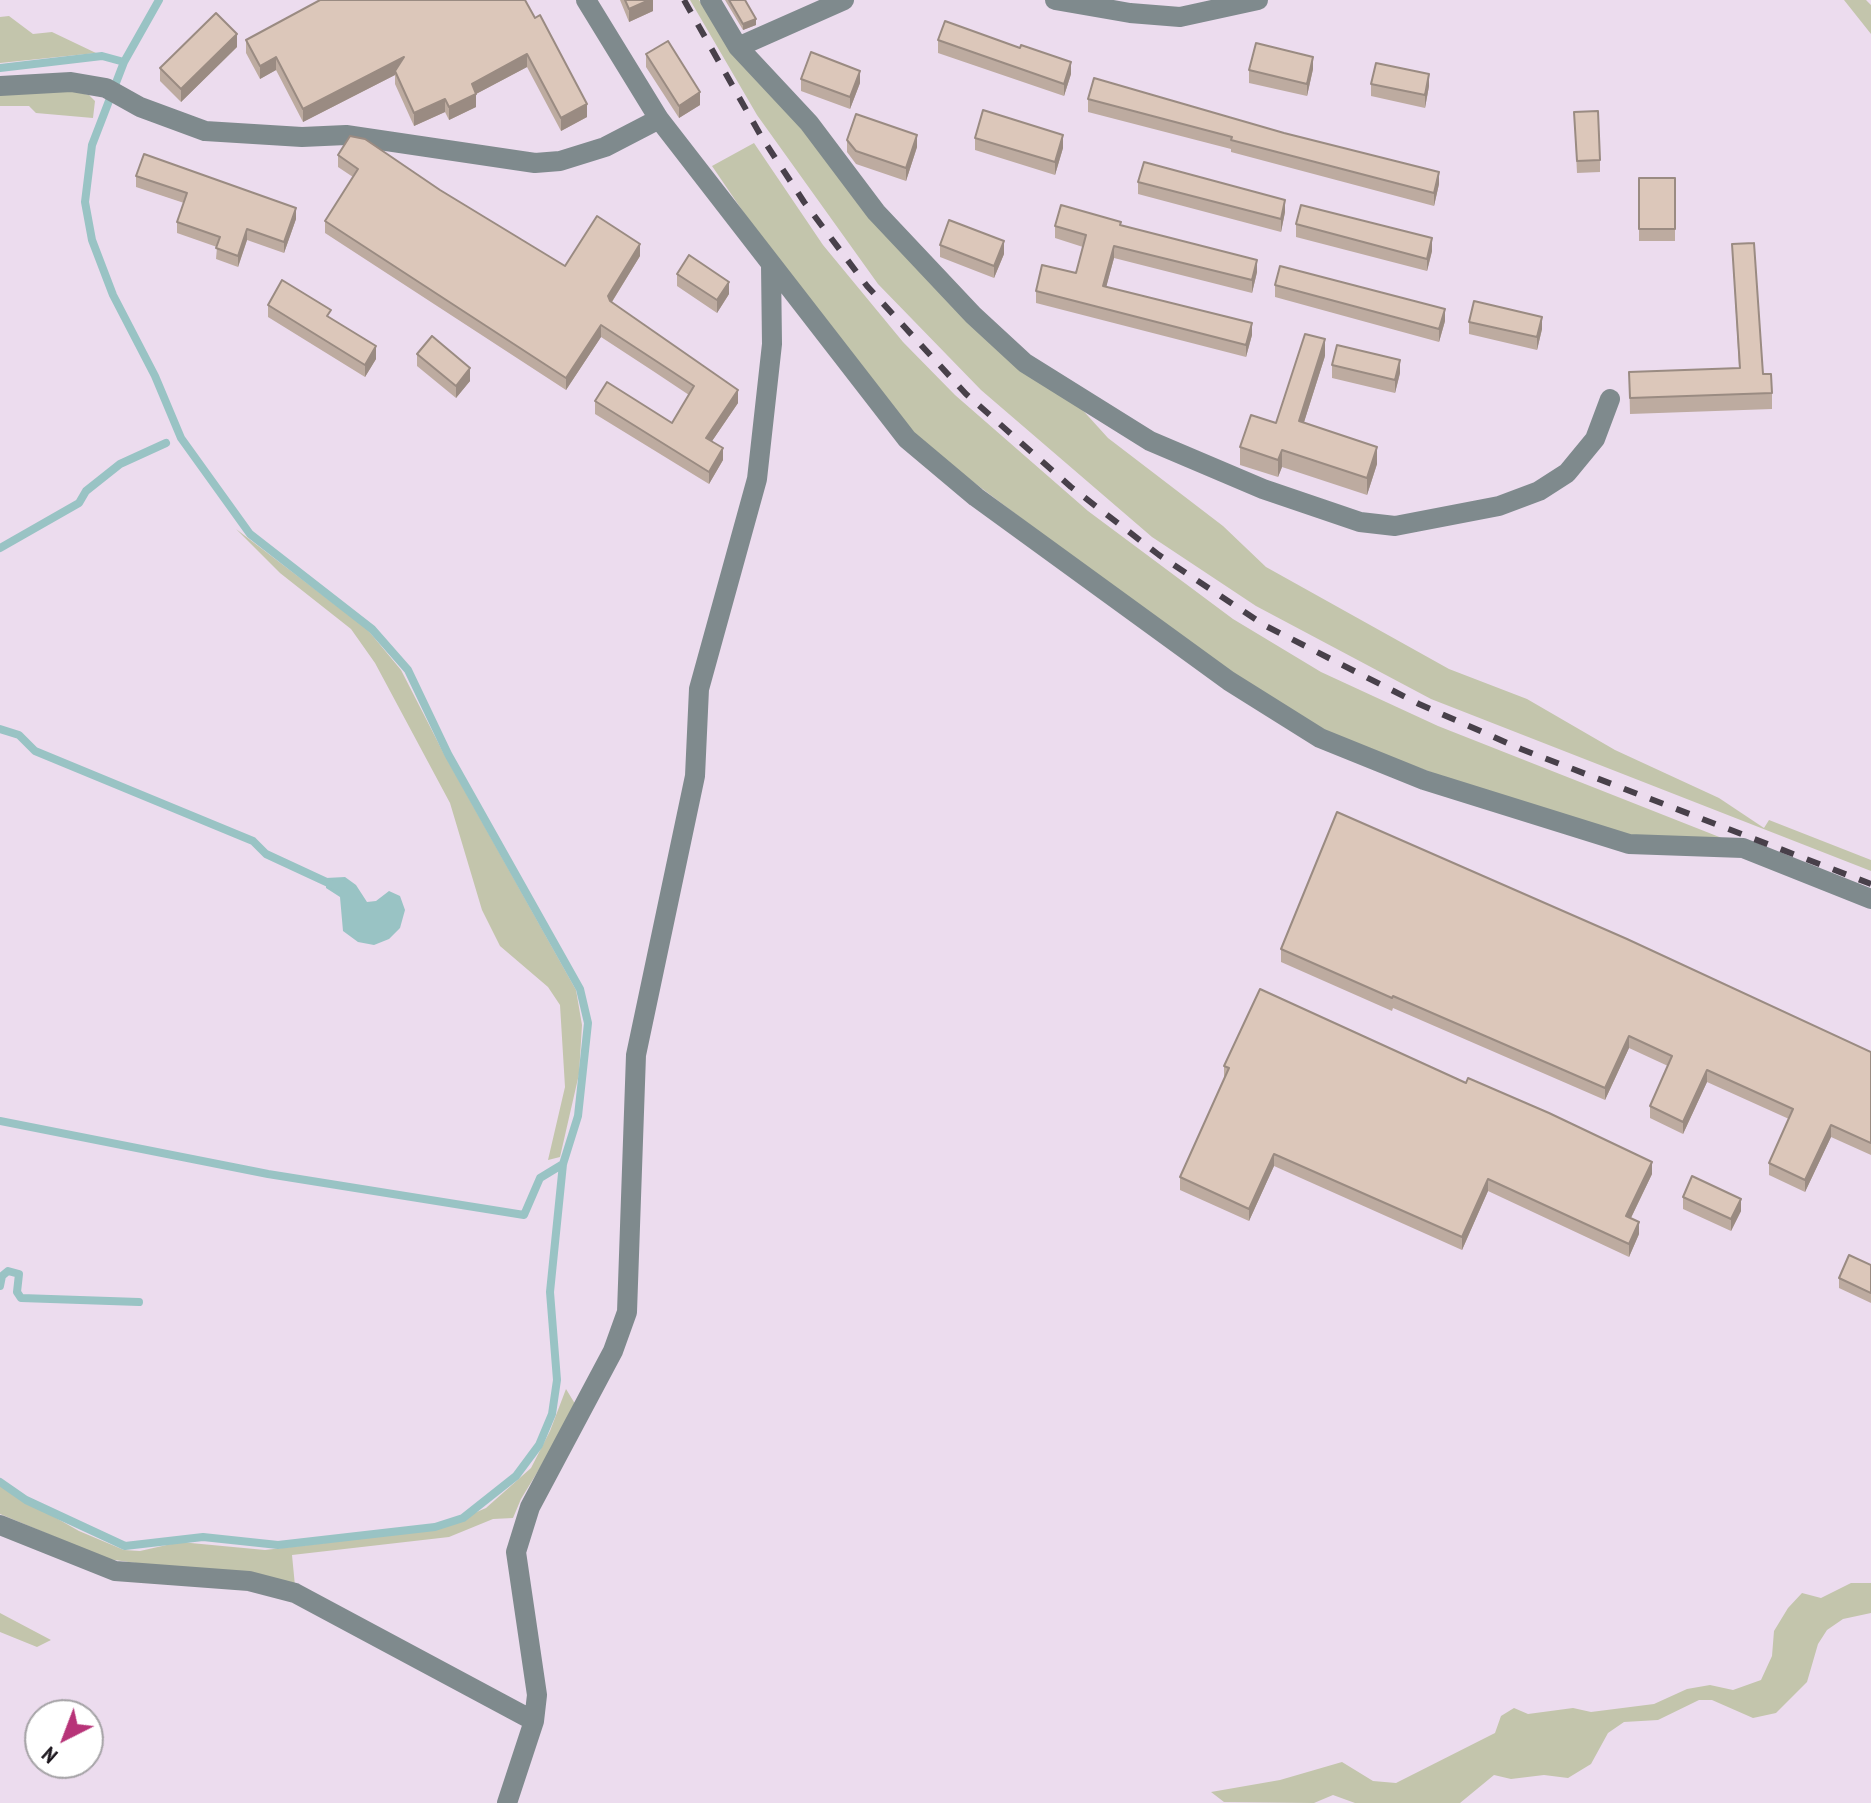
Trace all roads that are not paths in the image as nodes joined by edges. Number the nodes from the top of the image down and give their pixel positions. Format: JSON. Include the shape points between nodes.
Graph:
{"nodes":[{"id":1,"x":586,"y":0,"type":"edge"},
{"id":2,"x":710,"y":0,"type":"edge"},
{"id":3,"x":844,"y":0,"type":"edge"},
{"id":4,"x":1055,"y":0,"type":"edge"},
{"id":5,"x":1258,"y":0,"type":"edge"},
{"id":6,"x":738,"y":47,"type":"junction"},
{"id":7,"x":0,"y":86,"type":"edge"},
{"id":8,"x":659,"y":119,"type":"junction"},
{"id":9,"x":771,"y":265,"type":"junction"},
{"id":10,"x":1610,"y":399,"type":"dead end"},
{"id":11,"x":1871,"y":899,"type":"edge"},
{"id":12,"x":0,"y":1525,"type":"edge"},
{"id":13,"x":534,"y":1721,"type":"junction"},
{"id":14,"x":507,"y":1803,"type":"edge"}],
"edges":[{"from":1,"to":8,"type":"street"},
{"from":2,"to":6,"type":"street"},
{"from":3,"to":6,"type":"street"},
{"from":4,"to":5,"type":"street","via":[[1180,17]]},
{"from":6,"to":10,"type":"street","via":[[809,123],[876,212],[1025,363],[1150,441],[1263,489],[1360,522],[1395,526],[1499,506],[1567,473],[1595,439]]},
{"from":7,"to":8,"type":"street","via":[[71,82],[106,88],[205,131],[346,135],[535,163],[605,147]]},
{"from":8,"to":9,"type":"street"},
{"from":9,"to":11,"type":"street","via":[[907,439],[976,497],[1229,681],[1320,738],[1424,780],[1629,844],[1743,848]]},
{"from":9,"to":13,"type":"street","via":[[772,344],[757,479],[699,689],[695,776],[636,1055],[627,1312],[613,1351],[530,1507],[516,1552],[537,1695]]},
{"from":12,"to":13,"type":"street","via":[[115,1571],[249,1581],[295,1593]]},
{"from":13,"to":14,"type":"street"}]}
